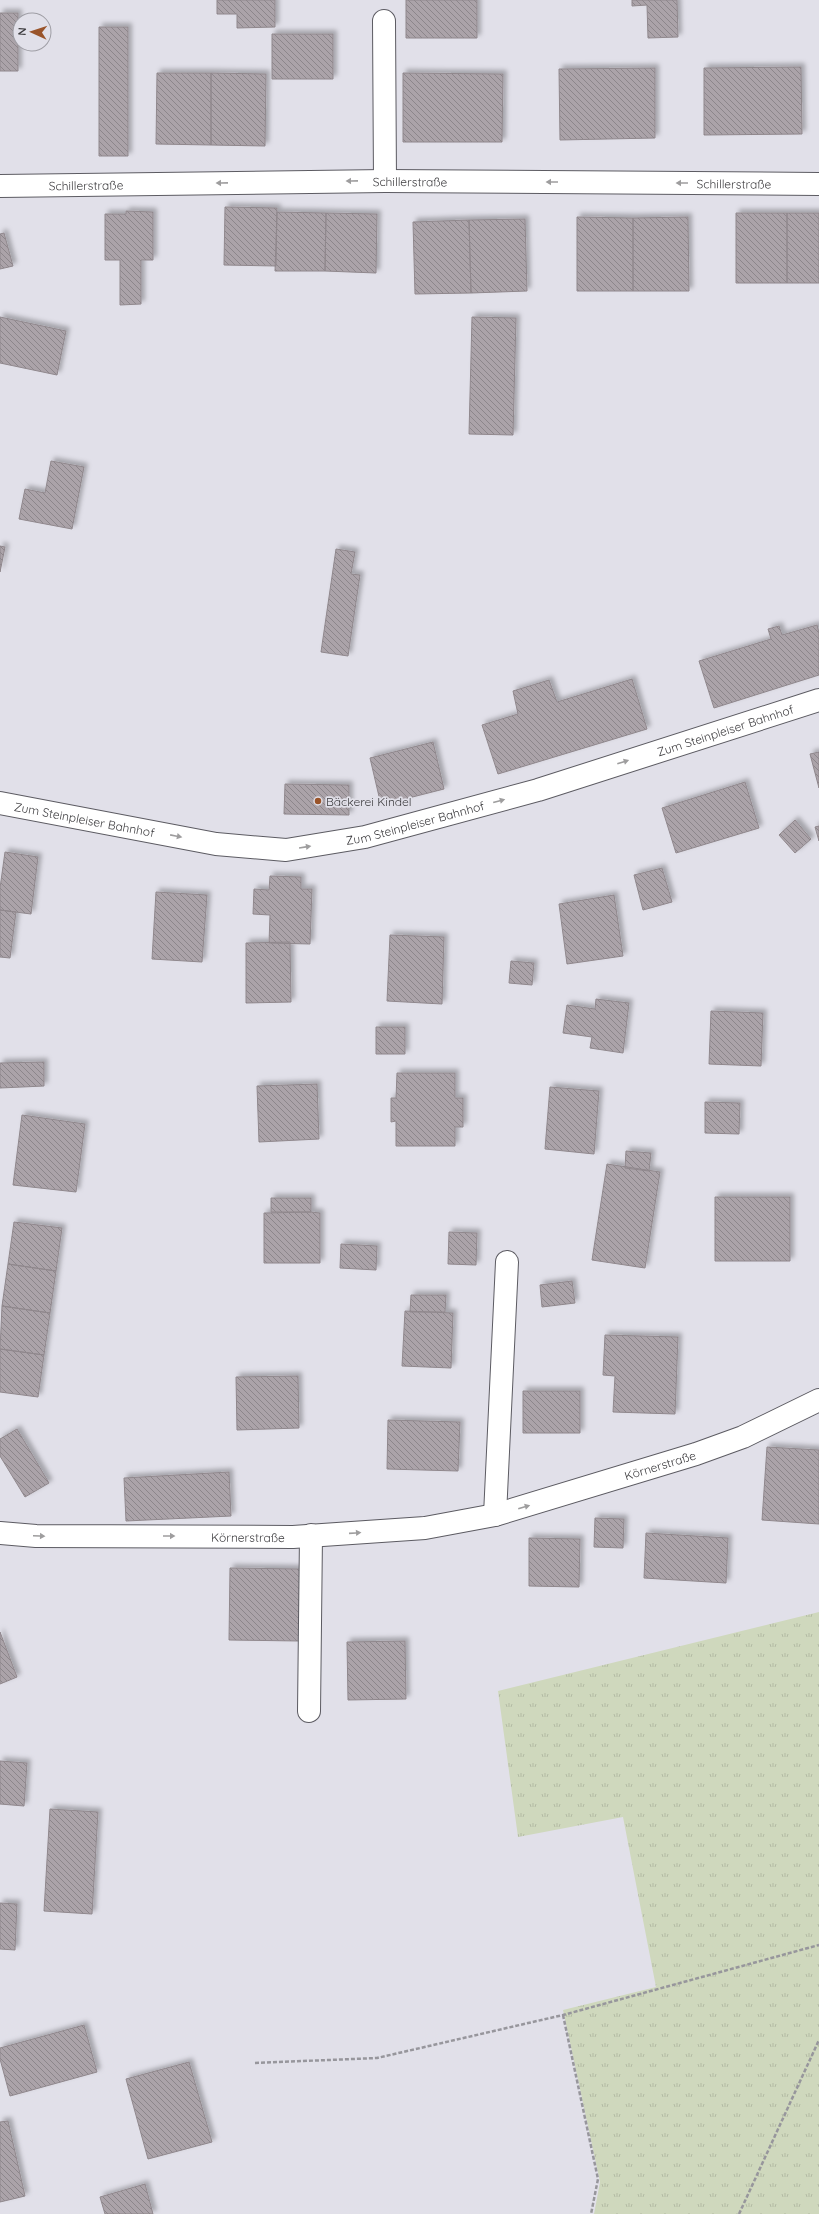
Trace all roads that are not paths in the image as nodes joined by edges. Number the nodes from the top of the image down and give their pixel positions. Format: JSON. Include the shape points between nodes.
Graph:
{"nodes":[{"id":1,"x":384,"y":21,"type":"dead end"},
{"id":2,"x":385,"y":181,"type":"junction"},
{"id":3,"x":819,"y":184,"type":"edge"},
{"id":4,"x":0,"y":186,"type":"edge"},
{"id":5,"x":819,"y":700,"type":"edge"},
{"id":6,"x":0,"y":803,"type":"edge"},
{"id":7,"x":507,"y":1262,"type":"dead end"},
{"id":8,"x":819,"y":1400,"type":"edge"},
{"id":9,"x":495,"y":1515,"type":"junction"},
{"id":10,"x":0,"y":1532,"type":"edge"},
{"id":11,"x":319,"y":1535,"type":"junction"},
{"id":12,"x":325,"y":1616,"type":"dead end"},
{"id":13,"x":309,"y":1712,"type":"dead end"}],
"edges":[{"from":1,"to":2,"type":"street"},
{"from":3,"to":2,"type":"street","name":"Schillerstraße","one_way":true},
{"from":2,"to":4,"type":"street","name":"Schillerstraße","one_way":true},
{"from":6,"to":5,"type":"street","name":"Zum Steinpleiser Bahnhof","one_way":true,"via":[[216,844],[286,850],[366,837],[538,790]]},
{"from":7,"to":9,"type":"street"},
{"from":9,"to":8,"type":"street","name":"Körnerstraße","one_way":true,"via":[[744,1438]]},
{"from":11,"to":9,"type":"street","name":"Körnerstraße","one_way":true,"via":[[425,1528]]},
{"from":10,"to":11,"type":"street","name":"Körnerstraße","one_way":true,"via":[[36,1536]]},
{"from":11,"to":12,"type":"street"},
{"from":11,"to":13,"type":"street"}]}
